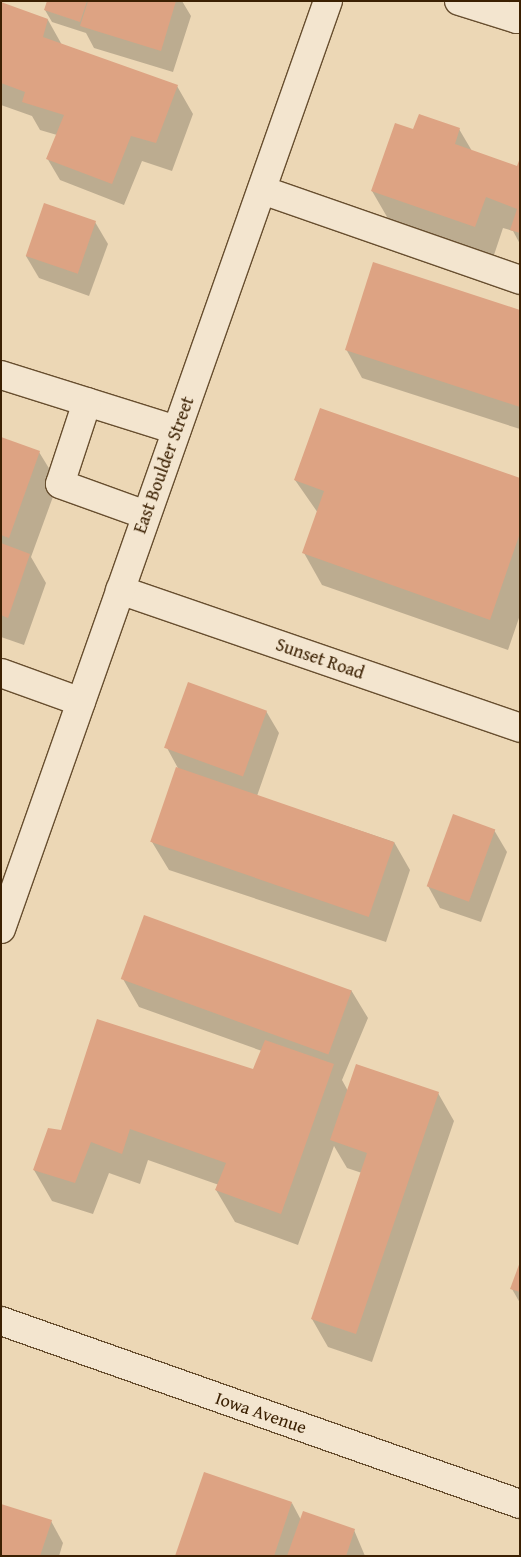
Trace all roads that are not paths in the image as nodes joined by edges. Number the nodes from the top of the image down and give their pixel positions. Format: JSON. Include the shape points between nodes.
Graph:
{"nodes":[{"id":1,"x":328,"y":1,"type":"edge"},
{"id":2,"x":458,"y":1,"type":"edge"},
{"id":3,"x":520,"y":12,"type":"edge"},
{"id":4,"x":262,"y":190,"type":"junction"},
{"id":5,"x":520,"y":280,"type":"edge"},
{"id":6,"x":1,"y":375,"type":"edge"},
{"id":7,"x":87,"y":402,"type":"junction"},
{"id":8,"x":177,"y":430,"type":"junction"},
{"id":9,"x":146,"y":515,"type":"junction"},
{"id":10,"x":120,"y":590,"type":"junction"},
{"id":11,"x":1,"y":674,"type":"edge"},
{"id":12,"x":81,"y":702,"type":"junction"},
{"id":13,"x":520,"y":728,"type":"edge"},
{"id":14,"x":1,"y":930,"type":"edge"},
{"id":15,"x":1,"y":1321,"type":"edge"},
{"id":16,"x":520,"y":1504,"type":"edge"}],
"edges":[{"from":1,"to":4,"type":"street","name":"East Boulder Street"},
{"from":2,"to":3,"type":"street","via":[[517,19]]},
{"from":4,"to":5,"type":"street"},
{"from":4,"to":8,"type":"street","name":"East Boulder Street"},
{"from":6,"to":7,"type":"street"},
{"from":7,"to":8,"type":"street"},
{"from":7,"to":9,"type":"street","via":[[60,484]]},
{"from":8,"to":9,"type":"street","name":"East Boulder Street"},
{"from":9,"to":10,"type":"street","name":"East Boulder Street"},
{"from":10,"to":12,"type":"street","name":"East Boulder Street"},
{"from":10,"to":13,"type":"street","name":"Sunset Road"},
{"from":11,"to":12,"type":"street"},
{"from":12,"to":14,"type":"street","name":"East Boulder Street"},
{"from":15,"to":16,"type":"street","name":"Iowa Avenue"}]}
